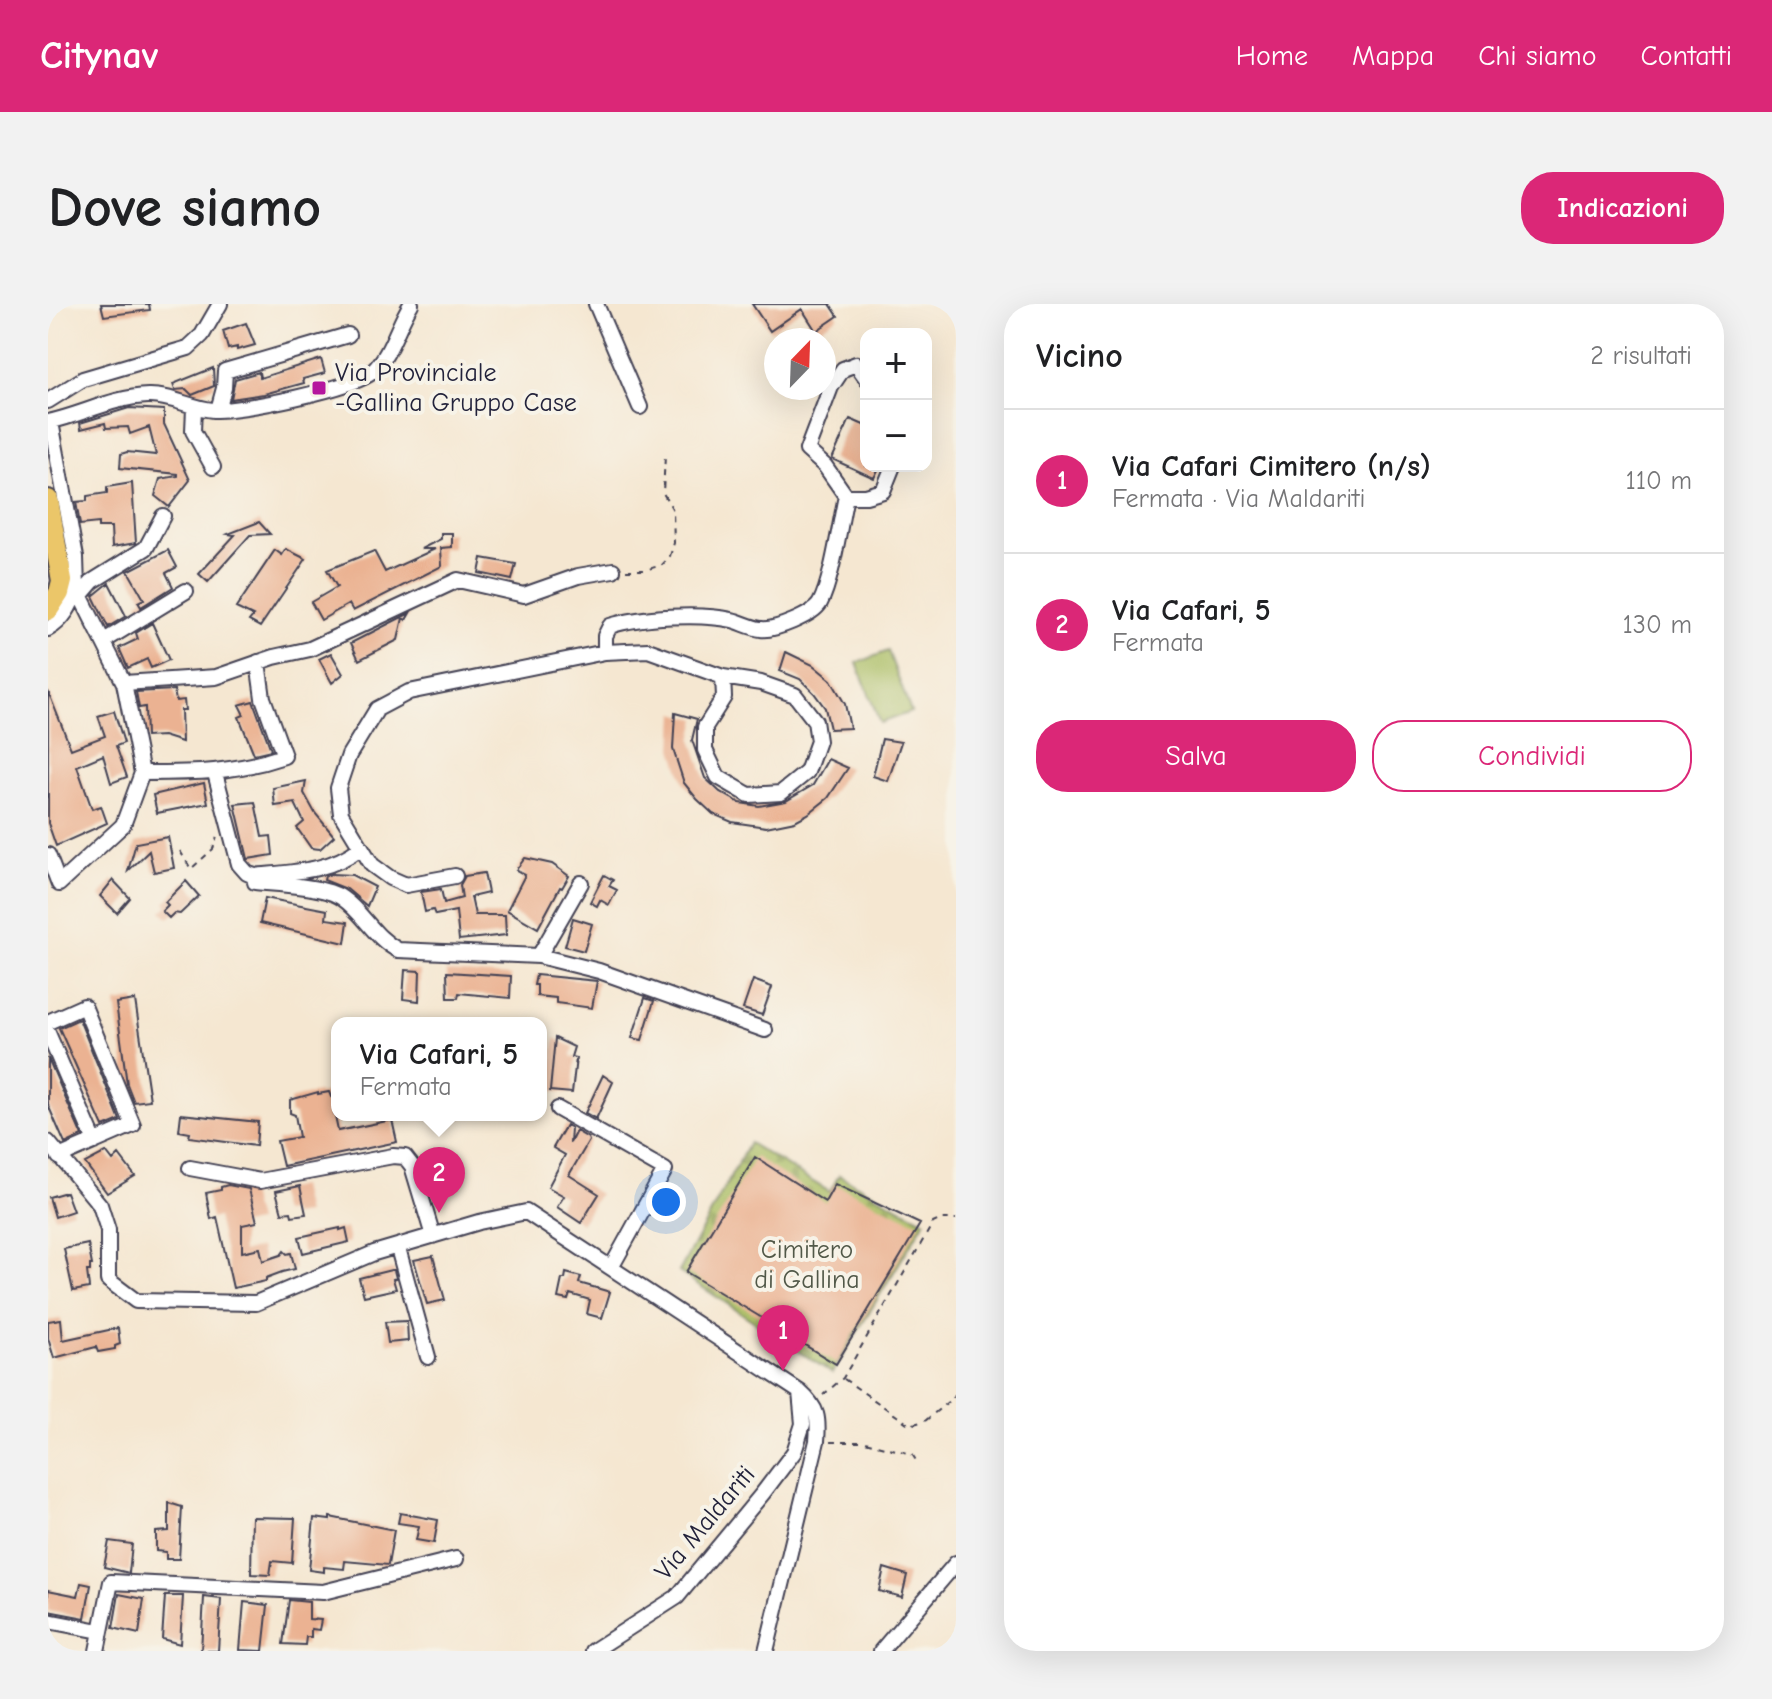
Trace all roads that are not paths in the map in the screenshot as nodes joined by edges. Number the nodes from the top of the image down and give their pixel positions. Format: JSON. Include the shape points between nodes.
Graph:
{"nodes":[{"id":1,"x":220,"y":304,"type":"edge"},
{"id":2,"x":411,"y":304,"type":"edge"},
{"id":3,"x":596,"y":304,"type":"edge"},
{"id":4,"x":348,"y":335,"type":"dead end"},
{"id":5,"x":860,"y":370,"type":"edge"},
{"id":6,"x":48,"y":401,"type":"edge"},
{"id":7,"x":640,"y":407,"type":"dead end"},
{"id":8,"x":194,"y":408,"type":"junction"},
{"id":9,"x":218,"y":410,"type":"junction"},
{"id":10,"x":50,"y":422,"type":"edge"},
{"id":11,"x":213,"y":467,"type":"dead end"},
{"id":12,"x":891,"y":472,"type":"edge"},
{"id":13,"x":846,"y":496,"type":"junction"},
{"id":14,"x":48,"y":500,"type":"edge"},
{"id":15,"x":163,"y":516,"type":"dead end"},
{"id":16,"x":56,"y":547,"type":"junction"},
{"id":17,"x":613,"y":570,"type":"road end"},
{"id":18,"x":48,"y":591,"type":"edge"},
{"id":19,"x":186,"y":591,"type":"dead end"},
{"id":20,"x":78,"y":592,"type":"junction"},
{"id":21,"x":48,"y":610,"type":"edge"},
{"id":22,"x":48,"y":629,"type":"edge"},
{"id":23,"x":104,"y":641,"type":"junction"},
{"id":24,"x":605,"y":652,"type":"junction"},
{"id":25,"x":258,"y":662,"type":"junction"},
{"id":26,"x":723,"y":677,"type":"junction"},
{"id":27,"x":124,"y":683,"type":"junction"},
{"id":28,"x":142,"y":773,"type":"junction"},
{"id":29,"x":215,"y":773,"type":"junction"},
{"id":30,"x":360,"y":848,"type":"junction"},
{"id":31,"x":48,"y":855,"type":"edge"},
{"id":32,"x":254,"y":876,"type":"junction"},
{"id":33,"x":455,"y":876,"type":"dead end"},
{"id":34,"x":581,"y":883,"type":"dead end"},
{"id":35,"x":539,"y":956,"type":"junction"},
{"id":36,"x":48,"y":1022,"type":"edge"},
{"id":37,"x":765,"y":1030,"type":"dead end"},
{"id":38,"x":48,"y":1033,"type":"edge"},
{"id":39,"x":558,"y":1109,"type":"dead end"},
{"id":40,"x":48,"y":1142,"type":"edge"},
{"id":41,"x":95,"y":1142,"type":"junction"},
{"id":42,"x":59,"y":1157,"type":"junction"},
{"id":43,"x":190,"y":1168,"type":"dead end"},
{"id":44,"x":433,"y":1236,"type":"junction"},
{"id":45,"x":398,"y":1248,"type":"junction"},
{"id":46,"x":612,"y":1266,"type":"junction"},
{"id":47,"x":428,"y":1357,"type":"dead end"},
{"id":48,"x":800,"y":1392,"type":"junction"},
{"id":49,"x":456,"y":1559,"type":"dead end"},
{"id":50,"x":956,"y":1563,"type":"edge"},
{"id":51,"x":48,"y":1621,"type":"edge"},
{"id":52,"x":100,"y":1631,"type":"junction"},
{"id":53,"x":97,"y":1651,"type":"edge"},
{"id":54,"x":593,"y":1651,"type":"edge"},
{"id":55,"x":766,"y":1651,"type":"edge"},
{"id":56,"x":881,"y":1651,"type":"edge"}],
"edges":[{"from":1,"to":6,"type":"street","via":[[188,348],[83,379]]},
{"from":2,"to":9,"type":"street","via":[[384,359],[369,375],[301,397]]},
{"from":3,"to":7,"type":"street"},
{"from":4,"to":9,"type":"street","via":[[225,371]]},
{"from":5,"to":13,"type":"street","via":[[856,364],[843,369],[831,387],[807,450]]},
{"from":8,"to":9,"type":"street"},
{"from":8,"to":10,"type":"street","via":[[153,396],[128,398]]},
{"from":8,"to":11,"type":"street","via":[[193,431]]},
{"from":10,"to":20,"type":"street"},
{"from":12,"to":13,"type":"street","via":[[883,491]]},
{"from":13,"to":24,"type":"street","via":[[826,588],[810,615],[763,630],[706,618],[631,619],[610,626]]},
{"from":14,"to":16,"type":"highway"},
{"from":15,"to":20,"type":"street","via":[[146,548]]},
{"from":16,"to":18,"type":"highway"},
{"from":16,"to":21,"type":"highway","via":[[62,581]]},
{"from":17,"to":25,"type":"street","via":[[524,595],[458,580],[310,649]]},
{"from":19,"to":23,"type":"street"},
{"from":20,"to":22,"type":"street"},
{"from":20,"to":23,"type":"street"},
{"from":23,"to":27,"type":"street"},
{"from":24,"to":26,"type":"street","via":[[648,650]]},
{"from":24,"to":30,"type":"street","via":[[409,692],[377,709],[349,755],[338,788],[341,814]]},
{"from":25,"to":27,"type":"street","via":[[216,677]]},
{"from":25,"to":29,"type":"street","via":[[263,698],[284,756]]},
{"from":26,"to":26,"type":"street","via":[[795,695],[815,721],[818,741],[807,772],[781,793],[749,795],[718,777],[705,750],[705,727],[724,697]]},
{"from":27,"to":28,"type":"street"},
{"from":28,"to":29,"type":"street"},
{"from":28,"to":31,"type":"street","via":[[123,825],[59,884]]},
{"from":29,"to":32,"type":"street","via":[[239,864]]},
{"from":30,"to":32,"type":"street","via":[[344,861],[311,870]]},
{"from":30,"to":33,"type":"street","via":[[372,865],[406,885]]},
{"from":32,"to":35,"type":"street","via":[[255,882],[341,897],[398,950]]},
{"from":34,"to":35,"type":"street"},
{"from":35,"to":37,"type":"street","via":[[599,971]]},
{"from":36,"to":41,"type":"street","via":[[84,1006],[133,1125]]},
{"from":38,"to":41,"type":"street"},
{"from":39,"to":46,"type":"street","via":[[665,1170]]},
{"from":40,"to":42,"type":"street"},
{"from":41,"to":42,"type":"street"},
{"from":42,"to":45,"type":"street","via":[[100,1205],[108,1230],[108,1280],[136,1301],[256,1303],[374,1253]]},
{"from":43,"to":44,"type":"street","via":[[260,1181],[405,1157]]},
{"from":44,"to":45,"type":"street"},
{"from":44,"to":46,"type":"street","via":[[526,1212]]},
{"from":45,"to":47,"type":"street"},
{"from":46,"to":48,"type":"street"},
{"from":48,"to":54,"type":"street","name":"Via Maldariti","via":[[803,1424],[794,1452],[763,1493],[677,1597]]},
{"from":48,"to":55,"type":"street","via":[[819,1417],[817,1441]]},
{"from":49,"to":52,"type":"street","via":[[323,1592],[111,1582]]},
{"from":50,"to":56,"type":"street"},
{"from":51,"to":52,"type":"street"},
{"from":52,"to":53,"type":"street"}]}
